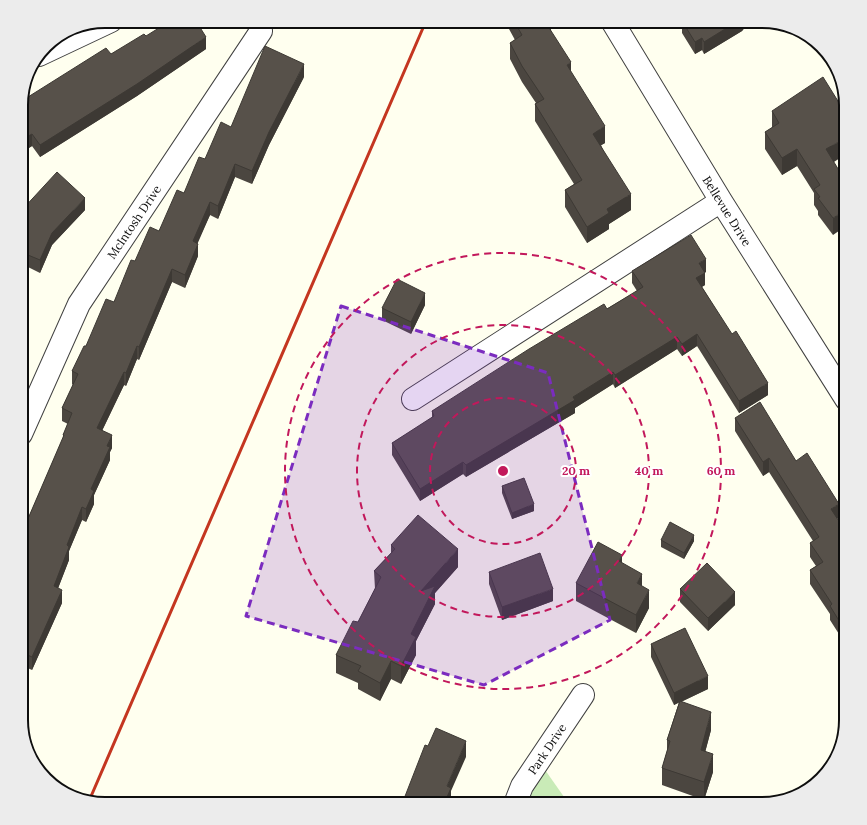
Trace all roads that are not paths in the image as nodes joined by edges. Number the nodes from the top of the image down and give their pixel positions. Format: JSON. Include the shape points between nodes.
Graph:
{"nodes":[{"id":1,"x":95,"y":28,"type":"edge"},
{"id":2,"x":261,"y":28,"type":"edge"},
{"id":3,"x":616,"y":28,"type":"edge"},
{"id":4,"x":53,"y":48,"type":"edge"},
{"id":5,"x":721,"y":201,"type":"junction"},
{"id":6,"x":839,"y":388,"type":"edge"},
{"id":7,"x":413,"y":399,"type":"dead end"},
{"id":8,"x":28,"y":418,"type":"edge"},
{"id":9,"x":583,"y":695,"type":"dead end"},
{"id":10,"x":518,"y":797,"type":"edge"}],
"edges":[{"from":1,"to":4,"type":"street"},
{"from":2,"to":8,"type":"street","name":"McIntosh Drive","via":[[262,31],[79,304]]},
{"from":3,"to":5,"type":"street","name":"Bellevue Drive"},
{"from":5,"to":6,"type":"street","name":"Bellevue Drive"},
{"from":5,"to":7,"type":"street"},
{"from":9,"to":10,"type":"street","name":"Park Drive","via":[[522,786]]}]}
